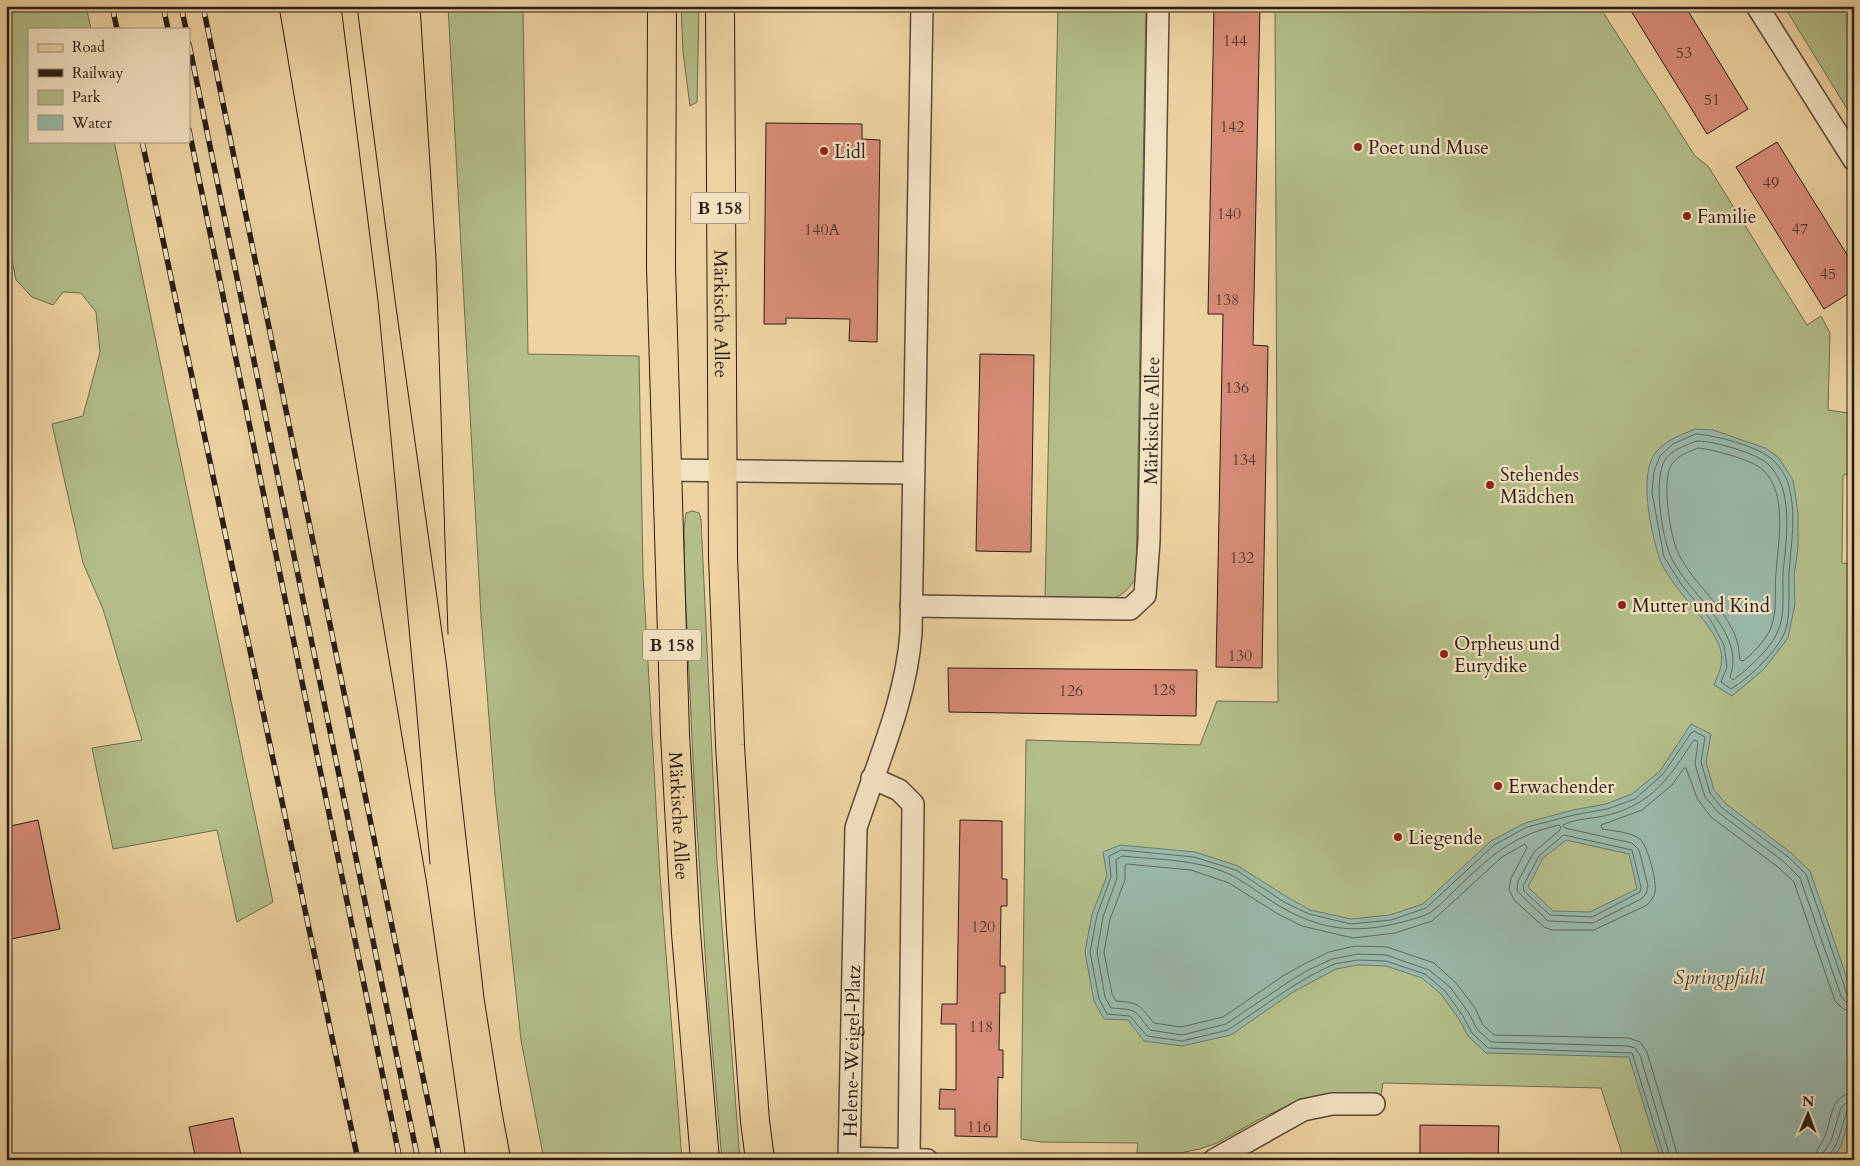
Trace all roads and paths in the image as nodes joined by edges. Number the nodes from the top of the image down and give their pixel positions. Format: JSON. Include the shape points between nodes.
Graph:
{"nodes":[{"id":1,"x":662,"y":6,"type":"edge"},
{"id":2,"x":720,"y":6,"type":"edge"},
{"id":3,"x":922,"y":6,"type":"edge"},
{"id":4,"x":1158,"y":6,"type":"edge"},
{"id":5,"x":1757,"y":6,"type":"edge"},
{"id":6,"x":1854,"y":160,"type":"edge"},
{"id":7,"x":666,"y":470,"type":"junction"},
{"id":8,"x":722,"y":471,"type":"junction"},
{"id":9,"x":912,"y":473,"type":"junction"},
{"id":10,"x":911,"y":606,"type":"junction"},
{"id":11,"x":872,"y":778,"type":"junction"},
{"id":12,"x":1374,"y":1104,"type":"dead end"},
{"id":13,"x":849,"y":1159,"type":"edge"},
{"id":14,"x":908,"y":1159,"type":"edge"},
{"id":15,"x":705,"y":1160,"type":"edge"},
{"id":16,"x":760,"y":1160,"type":"edge"},
{"id":17,"x":927,"y":1160,"type":"edge"},
{"id":18,"x":1214,"y":1160,"type":"edge"}],
"edges":[{"from":1,"to":7,"type":"main road","name":"Märkische Allee","number":"B 158","via":[[661,268]]},
{"from":2,"to":8,"type":"main road","name":"Märkische Allee","number":"B 158"},
{"from":3,"to":9,"type":"street"},
{"from":4,"to":10,"type":"street","name":"Märkische Allee","via":[[1149,541],[1145,595],[1130,609]]},
{"from":5,"to":6,"type":"street"},
{"from":7,"to":8,"type":"street"},
{"from":7,"to":15,"type":"main road","name":"Märkische Allee","number":"B 158","via":[[686,933]]},
{"from":8,"to":9,"type":"street"},
{"from":8,"to":16,"type":"main road","name":"Märkische Allee","number":"B 158","via":[[730,745]]},
{"from":9,"to":10,"type":"street"},
{"from":10,"to":11,"type":"street","via":[[905,681]]},
{"from":11,"to":13,"type":"street","name":"Helene-Weigel-Platz","via":[[856,828]]},
{"from":11,"to":14,"type":"street","via":[[899,790],[913,804]]},
{"from":12,"to":18,"type":"street","via":[[1332,1104],[1304,1110]]},
{"from":13,"to":14,"type":"street","name":"Helene-Weigel-Platz"},
{"from":14,"to":17,"type":"street","name":"Helene-Weigel-Platz"}]}
